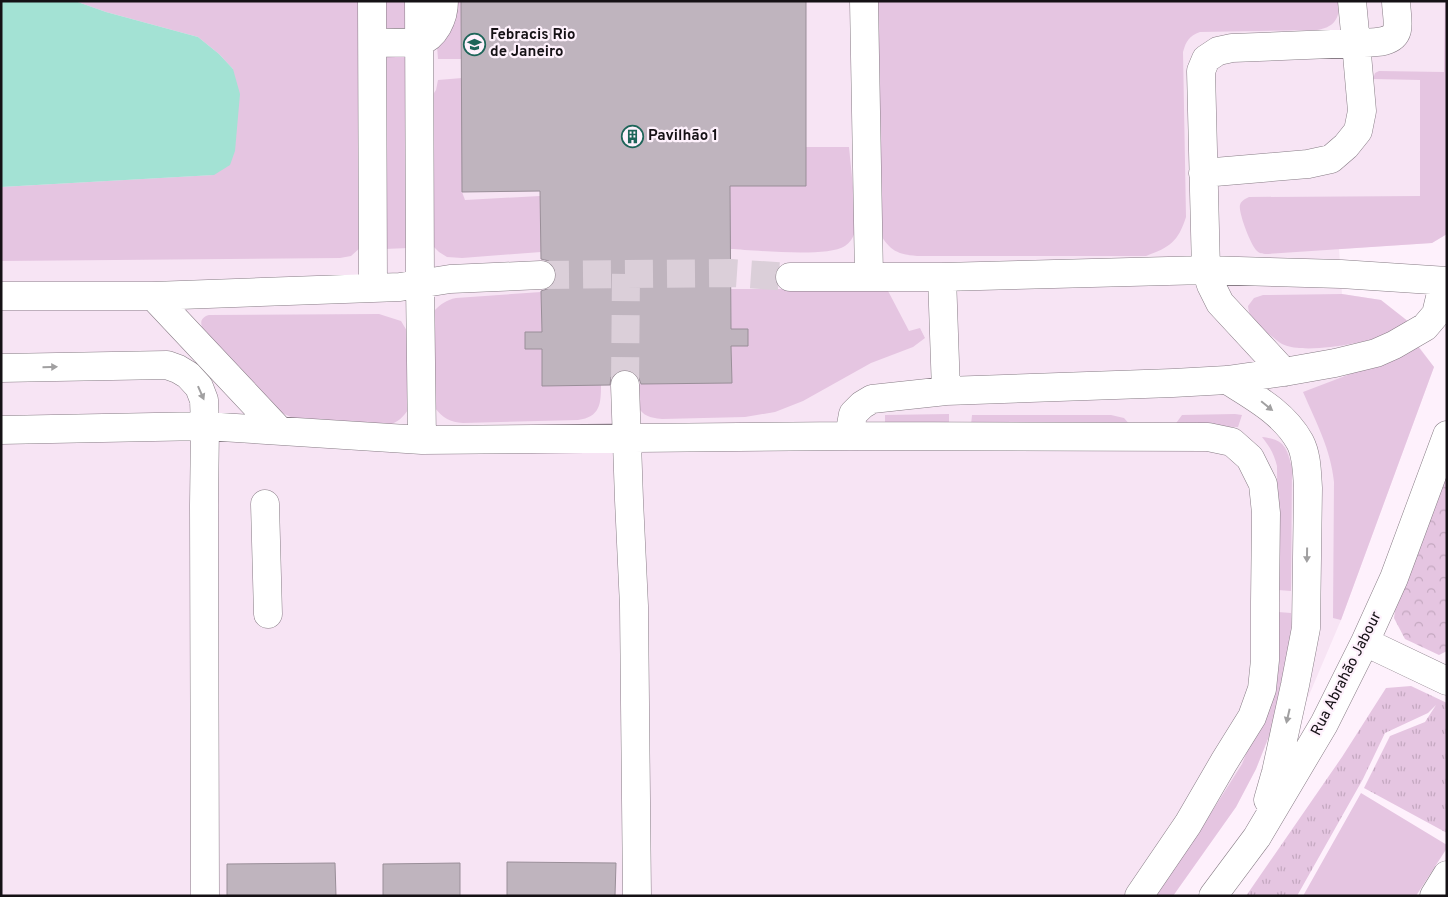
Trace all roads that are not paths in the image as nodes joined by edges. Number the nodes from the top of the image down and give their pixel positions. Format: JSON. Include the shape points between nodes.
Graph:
{"nodes":[{"id":1,"x":372,"y":1,"type":"edge"},
{"id":2,"x":419,"y":1,"type":"edge"},
{"id":3,"x":444,"y":1,"type":"edge"},
{"id":4,"x":864,"y":1,"type":"edge"},
{"id":5,"x":1352,"y":1,"type":"edge"},
{"id":6,"x":1396,"y":1,"type":"edge"},
{"id":7,"x":419,"y":42,"type":"junction"},
{"id":8,"x":373,"y":43,"type":"junction"},
{"id":9,"x":1356,"y":43,"type":"junction"},
{"id":10,"x":1203,"y":173,"type":"junction"},
{"id":11,"x":1206,"y":270,"type":"junction"},
{"id":12,"x":541,"y":275,"type":"tunnel mouth"},
{"id":13,"x":869,"y":276,"type":"junction"},
{"id":14,"x":790,"y":277,"type":"tunnel mouth"},
{"id":15,"x":942,"y":277,"type":"junction"},
{"id":16,"x":1446,"y":281,"type":"edge"},
{"id":17,"x":420,"y":284,"type":"junction"},
{"id":18,"x":373,"y":288,"type":"junction"},
{"id":19,"x":1,"y":296,"type":"edge"},
{"id":20,"x":153,"y":296,"type":"junction"},
{"id":21,"x":1,"y":368,"type":"edge"},
{"id":22,"x":1284,"y":372,"type":"junction"},
{"id":23,"x":1227,"y":380,"type":"junction"},
{"id":24,"x":626,"y":385,"type":"tunnel mouth"},
{"id":25,"x":946,"y":391,"type":"junction"},
{"id":26,"x":205,"y":426,"type":"junction"},
{"id":27,"x":1,"y":430,"type":"edge"},
{"id":28,"x":279,"y":430,"type":"junction"},
{"id":29,"x":1447,"y":435,"type":"edge"},
{"id":30,"x":849,"y":436,"type":"junction"},
{"id":31,"x":627,"y":438,"type":"junction"},
{"id":32,"x":422,"y":440,"type":"junction"},
{"id":33,"x":265,"y":504,"type":"dead end"},
{"id":34,"x":268,"y":614,"type":"dead end"},
{"id":35,"x":1365,"y":642,"type":"junction"},
{"id":36,"x":1447,"y":682,"type":"edge"},
{"id":37,"x":1257,"y":837,"type":"junction"},
{"id":38,"x":1447,"y":875,"type":"edge"},
{"id":39,"x":205,"y":896,"type":"edge"},
{"id":40,"x":637,"y":896,"type":"edge"},
{"id":41,"x":1139,"y":896,"type":"edge"},
{"id":42,"x":1214,"y":896,"type":"edge"},
{"id":43,"x":1434,"y":896,"type":"edge"}],
"edges":[{"from":1,"to":8,"type":"street"},
{"from":2,"to":7,"type":"street"},
{"from":3,"to":7,"type":"street","via":[[437,27],[432,35]]},
{"from":4,"to":13,"type":"street"},
{"from":5,"to":9,"type":"street"},
{"from":6,"to":9,"type":"street","via":[[1397,30],[1393,37],[1385,41]]},
{"from":7,"to":8,"type":"street"},
{"from":7,"to":17,"type":"street"},
{"from":8,"to":18,"type":"street"},
{"from":9,"to":10,"type":"street","via":[[1362,111],[1358,132],[1331,159]]},
{"from":9,"to":10,"type":"street","via":[[1232,48],[1218,51],[1206,59],[1201,72]]},
{"from":10,"to":11,"type":"street"},
{"from":11,"to":15,"type":"street"},
{"from":11,"to":16,"type":"street"},
{"from":11,"to":22,"type":"street","via":[[1220,303]]},
{"from":12,"to":17,"type":"street","via":[[450,278]]},
{"from":13,"to":14,"type":"street"},
{"from":13,"to":15,"type":"street"},
{"from":15,"to":25,"type":"street"},
{"from":16,"to":22,"type":"street","via":[[1436,314],[1411,336],[1376,353]]},
{"from":17,"to":18,"type":"street"},
{"from":17,"to":32,"type":"street"},
{"from":18,"to":20,"type":"street"},
{"from":19,"to":20,"type":"street"},
{"from":20,"to":28,"type":"street"},
{"from":21,"to":26,"type":"street","one_way":true,"via":[[167,365],[188,375],[199,387],[204,400]]},
{"from":22,"to":23,"type":"street"},
{"from":23,"to":25,"type":"street"},
{"from":23,"to":37,"type":"street","one_way":true,"via":[[1264,403],[1287,424],[1301,443],[1308,488],[1306,628],[1276,772]]},
{"from":24,"to":31,"type":"street"},
{"from":25,"to":30,"type":"street","via":[[872,398],[853,414]]},
{"from":26,"to":27,"type":"street"},
{"from":26,"to":28,"type":"street"},
{"from":26,"to":39,"type":"street"},
{"from":28,"to":32,"type":"street"},
{"from":29,"to":35,"type":"street","name":"Rua Abrahão Jabour","via":[[1394,578]]},
{"from":30,"to":31,"type":"street"},
{"from":30,"to":41,"type":"street","via":[[1208,436],[1232,442],[1250,458],[1263,484],[1266,513],[1262,689],[1252,717],[1188,824]]},
{"from":31,"to":32,"type":"street"},
{"from":31,"to":40,"type":"street","via":[[634,606]]},
{"from":33,"to":34,"type":"street"},
{"from":35,"to":36,"type":"street"},
{"from":35,"to":37,"type":"street","name":"Rua Abrahão Jabour","via":[[1324,724]]},
{"from":37,"to":42,"type":"street","name":"Rua Abrahão Jabour"},
{"from":38,"to":43,"type":"street"}]}
